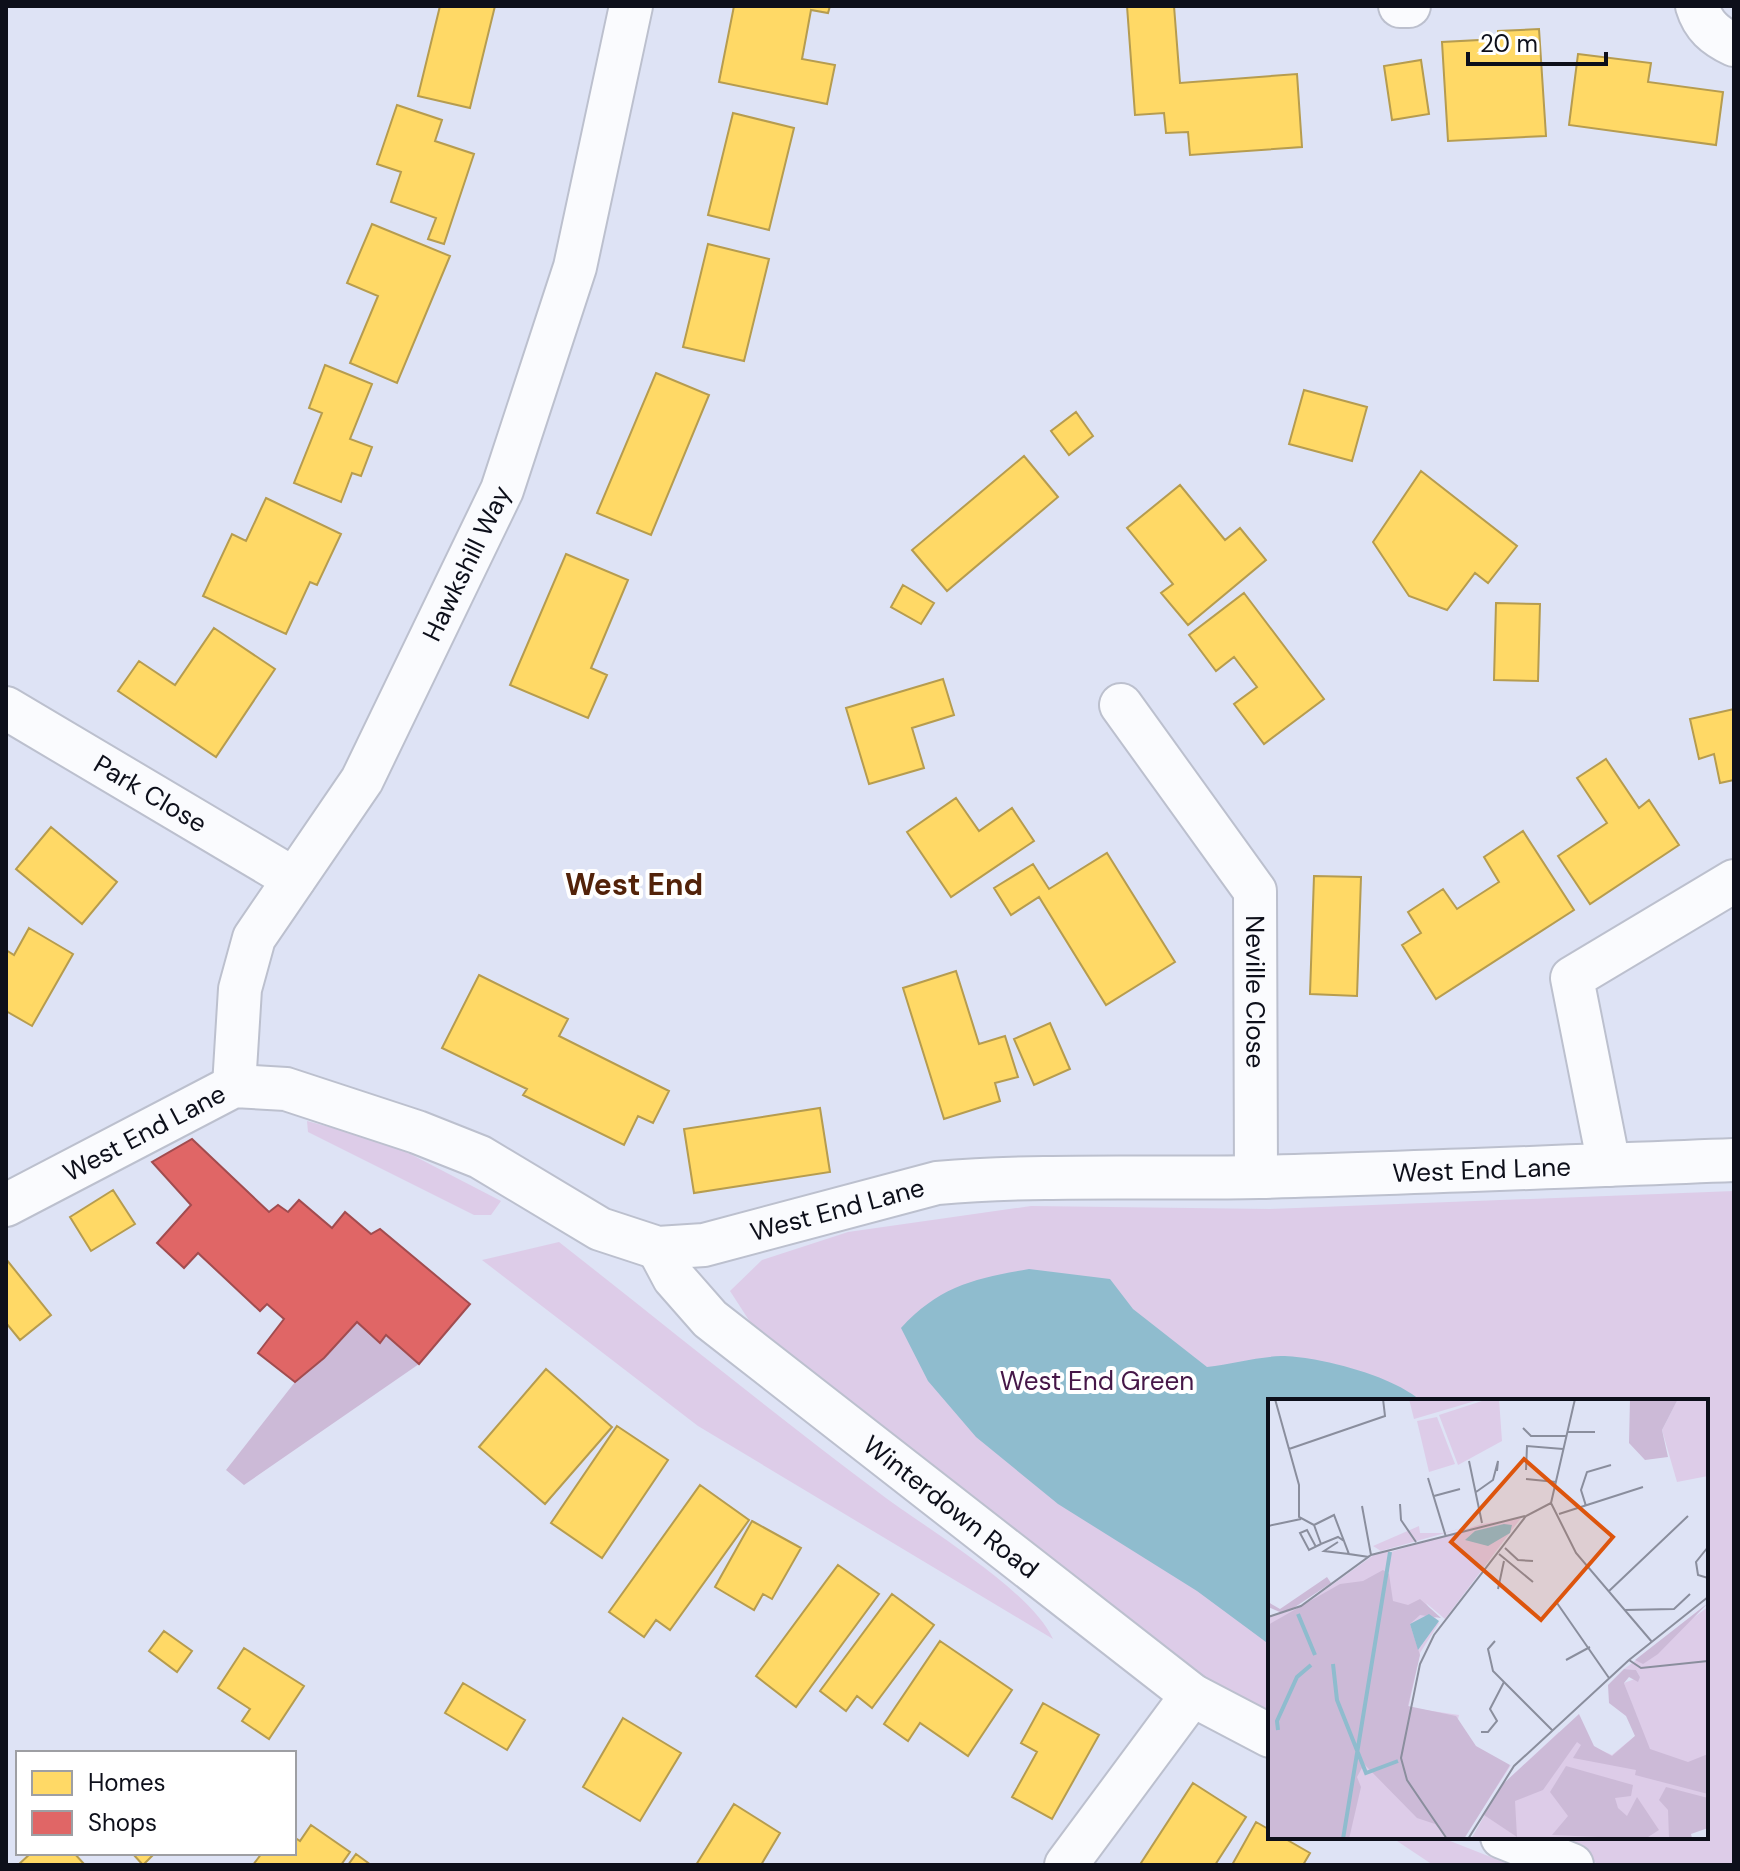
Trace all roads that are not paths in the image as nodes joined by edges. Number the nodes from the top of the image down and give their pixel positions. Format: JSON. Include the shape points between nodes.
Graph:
{"nodes":[{"id":1,"x":631,"y":6,"type":"edge"},
{"id":2,"x":1400,"y":6,"type":"edge"},
{"id":3,"x":1409,"y":6,"type":"edge"},
{"id":4,"x":1697,"y":6,"type":"edge"},
{"id":5,"x":1734,"y":45,"type":"edge"},
{"id":6,"x":1121,"y":705,"type":"dead end"},
{"id":7,"x":6,"y":708,"type":"edge"},
{"id":8,"x":294,"y":879,"type":"junction"},
{"id":9,"x":1734,"y":881,"type":"edge"},
{"id":10,"x":234,"y":1086,"type":"junction"},
{"id":11,"x":1734,"y":1160,"type":"edge"},
{"id":12,"x":1609,"y":1165,"type":"junction"},
{"id":13,"x":1256,"y":1177,"type":"junction"},
{"id":14,"x":6,"y":1205,"type":"edge"},
{"id":15,"x":658,"y":1248,"type":"junction"},
{"id":16,"x":1192,"y":1695,"type":"junction"},
{"id":17,"x":1268,"y":1735,"type":"edge"},
{"id":18,"x":1507,"y":1839,"type":"edge"},
{"id":19,"x":1066,"y":1865,"type":"edge"},
{"id":20,"x":1572,"y":1865,"type":"edge"}],
"edges":[{"from":1,"to":8,"type":"street","name":"Hawkshill Way","via":[[575,267],[502,490],[362,780]]},
{"from":2,"to":3,"type":"street"},
{"from":4,"to":5,"type":"street","via":[[1705,25]]},
{"from":6,"to":13,"type":"street","name":"Neville Close","via":[[1255,891]]},
{"from":7,"to":8,"type":"street","name":"Park Close"},
{"from":8,"to":10,"type":"street","name":"Hawkshill Way","via":[[254,938],[240,989]]},
{"from":9,"to":12,"type":"street","via":[[1572,978]]},
{"from":10,"to":14,"type":"street","name":"West End Lane"},
{"from":10,"to":15,"type":"street","name":"West End Lane","via":[[286,1089],[417,1132],[480,1157],[600,1229]]},
{"from":11,"to":12,"type":"street","name":"West End Lane"},
{"from":12,"to":13,"type":"street","name":"West End Lane"},
{"from":13,"to":15,"type":"street","name":"West End Lane","via":[[1062,1176],[937,1183],[704,1245]]},
{"from":15,"to":16,"type":"street","name":"Winterdown Road","via":[[674,1278],[710,1319]]},
{"from":16,"to":17,"type":"street","name":"Winterdown Road"},
{"from":16,"to":19,"type":"street"},
{"from":18,"to":20,"type":"street"}]}
